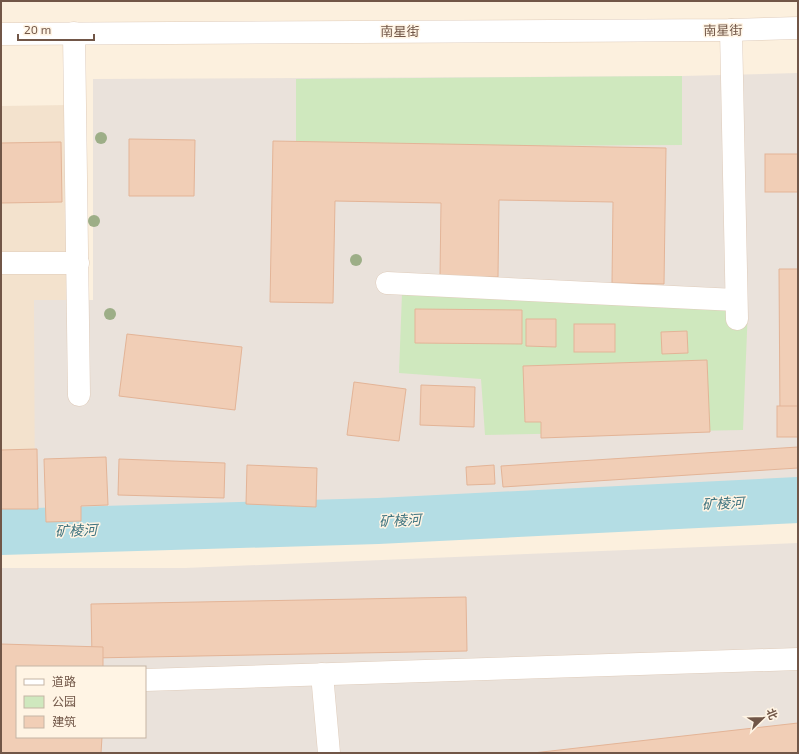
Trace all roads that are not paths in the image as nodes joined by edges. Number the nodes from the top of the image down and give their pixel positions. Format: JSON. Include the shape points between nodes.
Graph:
{"nodes":[{"id":1,"x":798,"y":28,"type":"edge"},
{"id":2,"x":731,"y":30,"type":"junction"},
{"id":3,"x":74,"y":33,"type":"junction"},
{"id":4,"x":1,"y":34,"type":"edge"},
{"id":5,"x":1,"y":263,"type":"edge"},
{"id":6,"x":78,"y":263,"type":"junction"},
{"id":7,"x":387,"y":283,"type":"dead end"},
{"id":8,"x":79,"y":394,"type":"dead end"},
{"id":9,"x":798,"y":659,"type":"edge"},
{"id":10,"x":322,"y":674,"type":"junction"},
{"id":11,"x":146,"y":680,"type":"edge"},
{"id":12,"x":329,"y":753,"type":"edge"}],
"edges":[{"from":1,"to":2,"type":"street","name":"南星街"},
{"from":2,"to":3,"type":"street","name":"南星街"},
{"from":2,"to":7,"type":"street","via":[[736,309]]},
{"from":3,"to":4,"type":"street","name":"南星街"},
{"from":3,"to":6,"type":"street"},
{"from":5,"to":6,"type":"street"},
{"from":6,"to":8,"type":"street"},
{"from":9,"to":10,"type":"street"},
{"from":10,"to":11,"type":"street"},
{"from":10,"to":12,"type":"street"}]}
